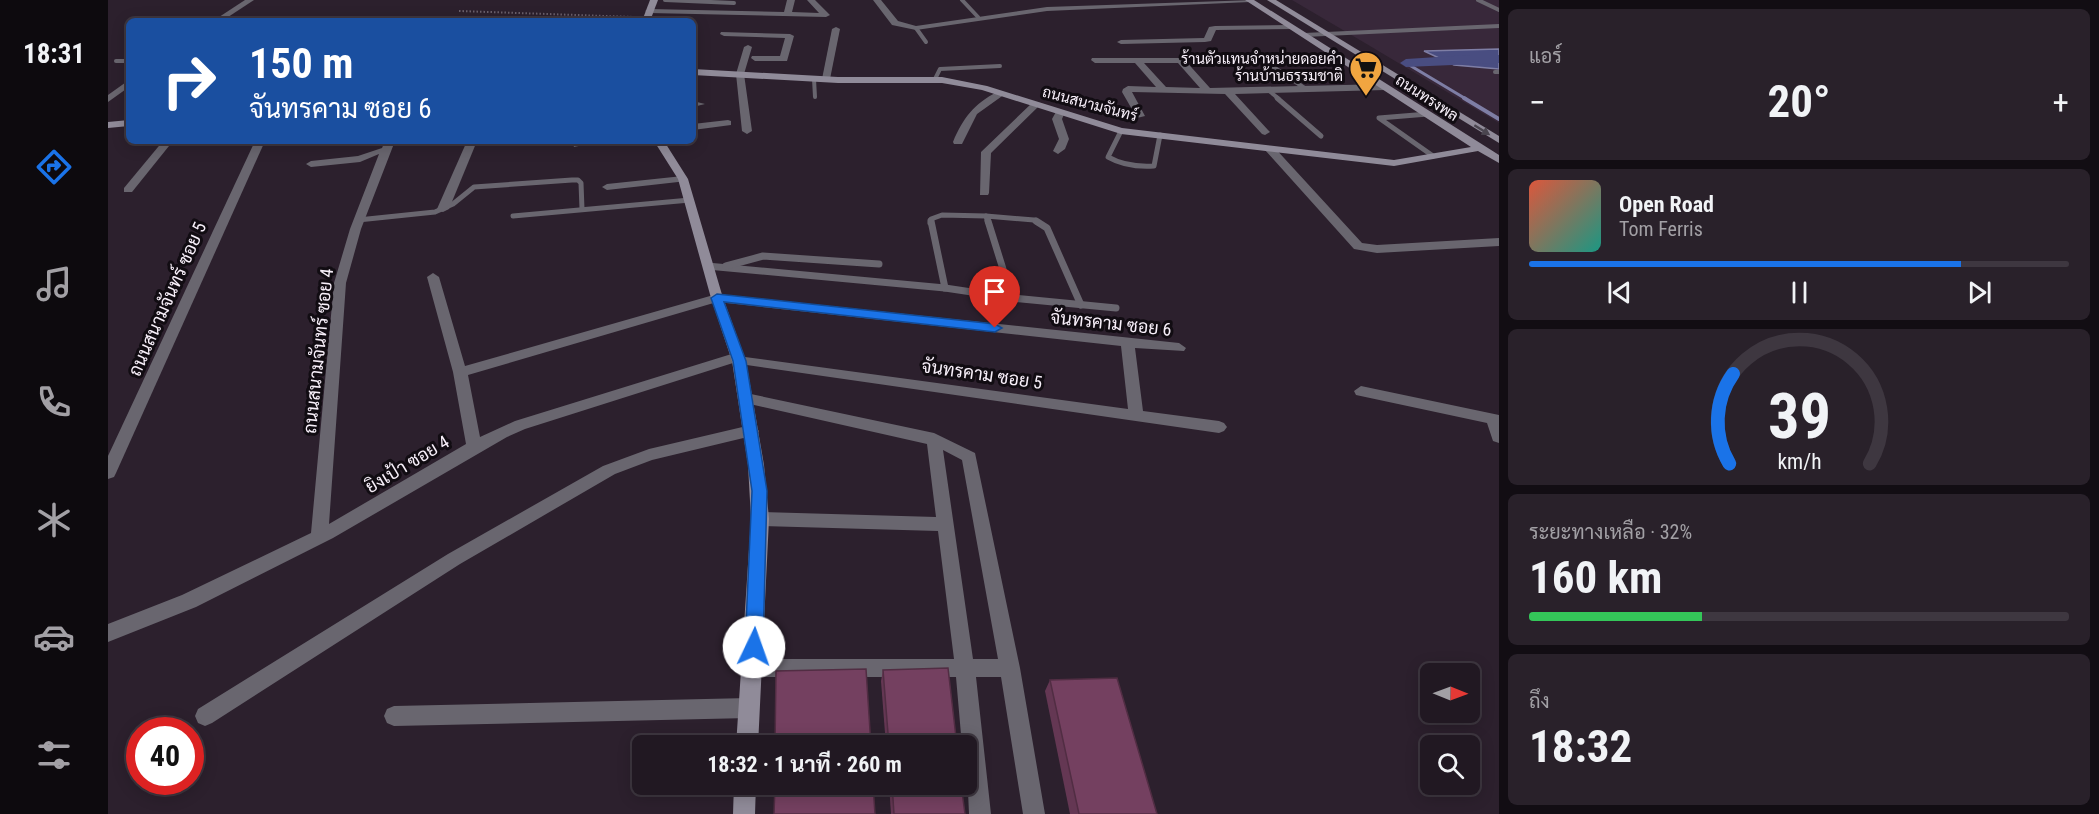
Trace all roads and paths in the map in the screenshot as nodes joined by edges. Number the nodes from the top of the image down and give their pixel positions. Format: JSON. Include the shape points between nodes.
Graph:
{"nodes":[{"id":1,"x":250,"y":0,"type":"edge"},
{"id":2,"x":665,"y":0,"type":"edge"},
{"id":3,"x":791,"y":0,"type":"edge"},
{"id":4,"x":811,"y":0,"type":"edge"},
{"id":5,"x":877,"y":0,"type":"edge"},
{"id":6,"x":962,"y":0,"type":"edge"},
{"id":7,"x":1043,"y":0,"type":"edge"},
{"id":8,"x":1250,"y":0,"type":"edge"},
{"id":9,"x":1271,"y":0,"type":"edge"},
{"id":10,"x":1478,"y":0,"type":"edge"},
{"id":11,"x":734,"y":3,"type":"dead end"},
{"id":12,"x":1056,"y":9,"type":"junction"},
{"id":13,"x":1499,"y":10,"type":"edge"},
{"id":14,"x":459,"y":11,"type":"dead end"},
{"id":15,"x":649,"y":11,"type":"edge"},
{"id":16,"x":786,"y":15,"type":"junction"},
{"id":17,"x":764,"y":16,"type":"junction"},
{"id":18,"x":978,"y":17,"type":"junction"},
{"id":19,"x":222,"y":18,"type":"edge"},
{"id":20,"x":1499,"y":26,"type":"edge"},
{"id":21,"x":1290,"y":27,"type":"junction"},
{"id":22,"x":836,"y":28,"type":"dead end"},
{"id":23,"x":916,"y":28,"type":"junction"},
{"id":24,"x":1499,"y":32,"type":"edge"},
{"id":25,"x":724,"y":34,"type":"dead end"},
{"id":26,"x":1327,"y":34,"type":"junction"},
{"id":27,"x":761,"y":35,"type":"junction"},
{"id":28,"x":1304,"y":35,"type":"junction"},
{"id":29,"x":1337,"y":40,"type":"junction"},
{"id":30,"x":926,"y":42,"type":"dead end"},
{"id":31,"x":1121,"y":42,"type":"dead end"},
{"id":32,"x":748,"y":47,"type":"dead end"},
{"id":33,"x":755,"y":58,"type":"junction"},
{"id":34,"x":1095,"y":60,"type":"dead end"},
{"id":35,"x":1137,"y":60,"type":"junction"},
{"id":36,"x":116,"y":61,"type":"dead end"},
{"id":37,"x":126,"y":61,"type":"edge"},
{"id":38,"x":1000,"y":66,"type":"dead end"},
{"id":39,"x":1272,"y":66,"type":"dead end"},
{"id":40,"x":696,"y":72,"type":"edge"},
{"id":41,"x":745,"y":74,"type":"junction"},
{"id":42,"x":814,"y":79,"type":"junction"},
{"id":43,"x":825,"y":79,"type":"junction"},
{"id":44,"x":935,"y":80,"type":"junction"},
{"id":45,"x":126,"y":84,"type":"edge"},
{"id":46,"x":1385,"y":87,"type":"junction"},
{"id":47,"x":1163,"y":89,"type":"junction"},
{"id":48,"x":1306,"y":89,"type":"junction"},
{"id":49,"x":1207,"y":90,"type":"junction"},
{"id":50,"x":1268,"y":90,"type":"junction"},
{"id":51,"x":1228,"y":91,"type":"junction"},
{"id":52,"x":1000,"y":94,"type":"junction"},
{"id":53,"x":815,"y":97,"type":"dead end"},
{"id":54,"x":108,"y":99,"type":"edge"},
{"id":55,"x":1035,"y":105,"type":"junction"},
{"id":56,"x":1060,"y":112,"type":"junction"},
{"id":57,"x":1428,"y":114,"type":"junction"},
{"id":58,"x":1140,"y":116,"type":"dead end"},
{"id":59,"x":126,"y":123,"type":"edge"},
{"id":60,"x":729,"y":123,"type":"dead end"},
{"id":61,"x":108,"y":125,"type":"edge"},
{"id":62,"x":696,"y":127,"type":"edge"},
{"id":63,"x":1121,"y":131,"type":"junction"},
{"id":64,"x":747,"y":132,"type":"dead end"},
{"id":65,"x":1265,"y":132,"type":"dead end"},
{"id":66,"x":1160,"y":135,"type":"junction"},
{"id":67,"x":1321,"y":136,"type":"dead end"},
{"id":68,"x":1499,"y":140,"type":"edge"},
{"id":69,"x":958,"y":142,"type":"dead end"},
{"id":70,"x":166,"y":144,"type":"edge"},
{"id":71,"x":259,"y":144,"type":"edge"},
{"id":72,"x":471,"y":144,"type":"edge"},
{"id":73,"x":661,"y":144,"type":"edge"},
{"id":74,"x":388,"y":146,"type":"edge"},
{"id":75,"x":1269,"y":148,"type":"junction"},
{"id":76,"x":1480,"y":148,"type":"junction"},
{"id":77,"x":1058,"y":151,"type":"dead end"},
{"id":78,"x":1434,"y":156,"type":"junction"},
{"id":79,"x":1496,"y":156,"type":"edge"},
{"id":80,"x":310,"y":164,"type":"dead end"},
{"id":81,"x":683,"y":179,"type":"junction"},
{"id":82,"x":607,"y":187,"type":"dead end"},
{"id":83,"x":128,"y":190,"type":"dead end"},
{"id":84,"x":984,"y":193,"type":"dead end"},
{"id":85,"x":690,"y":200,"type":"junction"},
{"id":86,"x":443,"y":209,"type":"junction"},
{"id":87,"x":582,"y":209,"type":"junction"},
{"id":88,"x":513,"y":216,"type":"dead end"},
{"id":89,"x":986,"y":216,"type":"junction"},
{"id":90,"x":358,"y":220,"type":"junction"},
{"id":91,"x":1499,"y":242,"type":"edge"},
{"id":92,"x":879,"y":264,"type":"dead end"},
{"id":93,"x":715,"y":267,"type":"junction"},
{"id":94,"x":433,"y":277,"type":"dead end"},
{"id":95,"x":945,"y":288,"type":"junction"},
{"id":96,"x":717,"y":298,"type":"junction"},
{"id":97,"x":1012,"y":298,"type":"junction"},
{"id":98,"x":1081,"y":305,"type":"junction"},
{"id":99,"x":1116,"y":309,"type":"dead end"},
{"id":100,"x":1128,"y":343,"type":"junction"},
{"id":101,"x":1179,"y":348,"type":"dead end"},
{"id":102,"x":738,"y":359,"type":"junction"},
{"id":103,"x":460,"y":372,"type":"junction"},
{"id":104,"x":1361,"y":391,"type":"dead end"},
{"id":105,"x":746,"y":398,"type":"junction"},
{"id":106,"x":1137,"y":415,"type":"junction"},
{"id":107,"x":1496,"y":420,"type":"edge"},
{"id":108,"x":1219,"y":427,"type":"dead end"},
{"id":109,"x":751,"y":431,"type":"junction"},
{"id":110,"x":1499,"y":437,"type":"edge"},
{"id":111,"x":934,"y":439,"type":"junction"},
{"id":112,"x":474,"y":445,"type":"junction"},
{"id":113,"x":108,"y":473,"type":"edge"},
{"id":114,"x":760,"y":519,"type":"junction"},
{"id":115,"x":946,"y":524,"type":"junction"},
{"id":116,"x":319,"y":536,"type":"junction"},
{"id":117,"x":108,"y":633,"type":"edge"},
{"id":118,"x":753,"y":668,"type":"junction"},
{"id":119,"x":1010,"y":668,"type":"junction"},
{"id":120,"x":965,"y":669,"type":"junction"},
{"id":121,"x":749,"y":708,"type":"junction"},
{"id":122,"x":205,"y":716,"type":"dead end"},
{"id":123,"x":394,"y":716,"type":"dead end"},
{"id":124,"x":748,"y":735,"type":"edge"},
{"id":125,"x":745,"y":795,"type":"edge"},
{"id":126,"x":744,"y":814,"type":"edge"},
{"id":127,"x":980,"y":814,"type":"edge"},
{"id":128,"x":1035,"y":814,"type":"edge"}],
"edges":[{"from":1,"to":19,"type":"street"},
{"from":2,"to":11,"type":"lane"},
{"from":3,"to":16,"type":"street"},
{"from":4,"to":16,"type":"street","via":[[825,15]]},
{"from":5,"to":23,"type":"street","via":[[895,23]]},
{"from":6,"to":18,"type":"lane"},
{"from":7,"to":12,"type":"street"},
{"from":8,"to":12,"type":"street"},
{"from":8,"to":21,"type":"street","name":"ถนนทรงพล"},
{"from":9,"to":26,"type":"street","name":"ถนนทรงพล"},
{"from":10,"to":13,"type":"lane"},
{"from":12,"to":18,"type":"street"},
{"from":14,"to":15,"type":"path"},
{"from":15,"to":17,"type":"street"},
{"from":16,"to":17,"type":"street"},
{"from":17,"to":27,"type":"street"},
{"from":18,"to":23,"type":"street"},
{"from":20,"to":26,"type":"street"},
{"from":21,"to":28,"type":"street","name":"ถนนทรงพล"},
{"from":21,"to":31,"type":"street","via":[[1215,28],[1204,40]]},
{"from":22,"to":43,"type":"street"},
{"from":23,"to":30,"type":"lane"},
{"from":24,"to":29,"type":"street"},
{"from":25,"to":27,"type":"street"},
{"from":26,"to":28,"type":"street"},
{"from":26,"to":29,"type":"street","name":"ถนนทรงพล"},
{"from":27,"to":33,"type":"street"},
{"from":27,"to":33,"type":"street","via":[[790,36],[784,59]]},
{"from":28,"to":46,"type":"street","name":"ถนนทรงพล"},
{"from":29,"to":68,"type":"street","name":"ถนนทรงพล","one_way":true},
{"from":32,"to":41,"type":"street"},
{"from":33,"to":41,"type":"street"},
{"from":34,"to":35,"type":"street"},
{"from":35,"to":47,"type":"street"},
{"from":35,"to":49,"type":"street","via":[[1182,61]]},
{"from":36,"to":37,"type":"lane"},
{"from":38,"to":44,"type":"lane","via":[[940,69]]},
{"from":39,"to":48,"type":"lane"},
{"from":40,"to":41,"type":"street","name":"ถนนสนามจันทร์"},
{"from":41,"to":42,"type":"street","name":"ถนนสนามจันทร์"},
{"from":41,"to":64,"type":"street"},
{"from":42,"to":43,"type":"street","name":"ถนนสนามจันทร์"},
{"from":42,"to":53,"type":"lane"},
{"from":43,"to":44,"type":"street","name":"ถนนสนามจันทร์"},
{"from":44,"to":52,"type":"street","name":"ถนนสนามจันทร์","via":[[964,83]]},
{"from":45,"to":54,"type":"street"},
{"from":46,"to":48,"type":"street"},
{"from":46,"to":57,"type":"street","name":"ถนนทรงพล"},
{"from":47,"to":49,"type":"street"},
{"from":47,"to":58,"type":"street","via":[[1128,90]]},
{"from":48,"to":50,"type":"street"},
{"from":49,"to":51,"type":"street"},
{"from":50,"to":51,"type":"street"},
{"from":50,"to":67,"type":"lane"},
{"from":51,"to":65,"type":"street"},
{"from":52,"to":55,"type":"street","name":"ถนนสนามจันทร์"},
{"from":52,"to":69,"type":"street","via":[[970,114]]},
{"from":55,"to":56,"type":"street","name":"ถนนสนามจันทร์"},
{"from":55,"to":84,"type":"street","via":[[986,152]]},
{"from":56,"to":63,"type":"street","name":"ถนนสนามจันทร์"},
{"from":56,"to":77,"type":"street","via":[[1057,119],[1066,139]]},
{"from":57,"to":76,"type":"street","name":"ถนนทรงพล"},
{"from":57,"to":78,"type":"lane","via":[[1379,118]]},
{"from":59,"to":61,"type":"street"},
{"from":60,"to":62,"type":"street"},
{"from":63,"to":66,"type":"street","name":"ถนนสนามจันทร์"},
{"from":63,"to":66,"type":"lane","via":[[1108,157],[1146,166],[1154,166]]},
{"from":66,"to":75,"type":"street","name":"ถนนสนามจันทร์"},
{"from":70,"to":83,"type":"street"},
{"from":71,"to":113,"type":"street","name":"ถนนสนามจันทร์ ซอย 5"},
{"from":72,"to":86,"type":"street"},
{"from":73,"to":81,"type":"street"},
{"from":74,"to":80,"type":"street","via":[[360,159]]},
{"from":74,"to":90,"type":"street","name":"ถนนสนามจันทร์ ซอย 4"},
{"from":75,"to":78,"type":"street","name":"ถนนสนามจันทร์","via":[[1394,163]]},
{"from":75,"to":91,"type":"street","via":[[1358,246],[1377,249]]},
{"from":76,"to":78,"type":"street","name":"ถนนสนามจันทร์"},
{"from":76,"to":79,"type":"street","name":"ถนนทรงพล"},
{"from":81,"to":82,"type":"street"},
{"from":81,"to":85,"type":"street"},
{"from":85,"to":87,"type":"lane"},
{"from":85,"to":93,"type":"street"},
{"from":86,"to":87,"type":"lane","via":[[474,187],[578,180]]},
{"from":86,"to":90,"type":"lane"},
{"from":87,"to":88,"type":"lane"},
{"from":89,"to":95,"type":"lane","via":[[942,215],[931,219]]},
{"from":89,"to":97,"type":"lane"},
{"from":89,"to":98,"type":"lane","via":[[1034,220],[1047,228]]},
{"from":90,"to":116,"type":"street","name":"ถนนสนามจันทร์ ซอย 4","via":[[340,283]]},
{"from":92,"to":93,"type":"lane","via":[[763,256]]},
{"from":93,"to":95,"type":"lane"},
{"from":93,"to":96,"type":"street"},
{"from":94,"to":103,"type":"street"},
{"from":95,"to":97,"type":"lane"},
{"from":96,"to":100,"type":"street","name":"จันทรคาม ซอย 6"},
{"from":96,"to":102,"type":"street"},
{"from":96,"to":103,"type":"street"},
{"from":97,"to":98,"type":"lane"},
{"from":98,"to":99,"type":"lane"},
{"from":100,"to":101,"type":"street","name":"จันทรคาม ซอย 6"},
{"from":100,"to":106,"type":"street"},
{"from":102,"to":105,"type":"street"},
{"from":102,"to":106,"type":"street","name":"จันทรคาม ซอย 5"},
{"from":102,"to":112,"type":"street","name":"ยิงเป้า ซอย 4","via":[[520,425]]},
{"from":103,"to":112,"type":"street"},
{"from":104,"to":107,"type":"street"},
{"from":105,"to":109,"type":"street"},
{"from":105,"to":111,"type":"street"},
{"from":106,"to":108,"type":"street","name":"จันทรคาม ซอย 5"},
{"from":107,"to":110,"type":"street"},
{"from":109,"to":114,"type":"street"},
{"from":109,"to":122,"type":"street","via":[[649,455],[609,470],[445,565]]},
{"from":111,"to":115,"type":"street"},
{"from":111,"to":119,"type":"street","via":[[969,457]]},
{"from":112,"to":116,"type":"street","name":"ยิงเป้า ซอย 4","via":[[384,502]]},
{"from":114,"to":115,"type":"street"},
{"from":114,"to":118,"type":"street"},
{"from":115,"to":120,"type":"street"},
{"from":116,"to":117,"type":"street","name":"ยิงเป้า ซอย 4","via":[[159,615]]},
{"from":118,"to":120,"type":"street"},
{"from":118,"to":121,"type":"street"},
{"from":119,"to":120,"type":"street"},
{"from":119,"to":128,"type":"street"},
{"from":120,"to":127,"type":"street"},
{"from":121,"to":123,"type":"street"},
{"from":121,"to":124,"type":"street"},
{"from":125,"to":126,"type":"street"}]}
